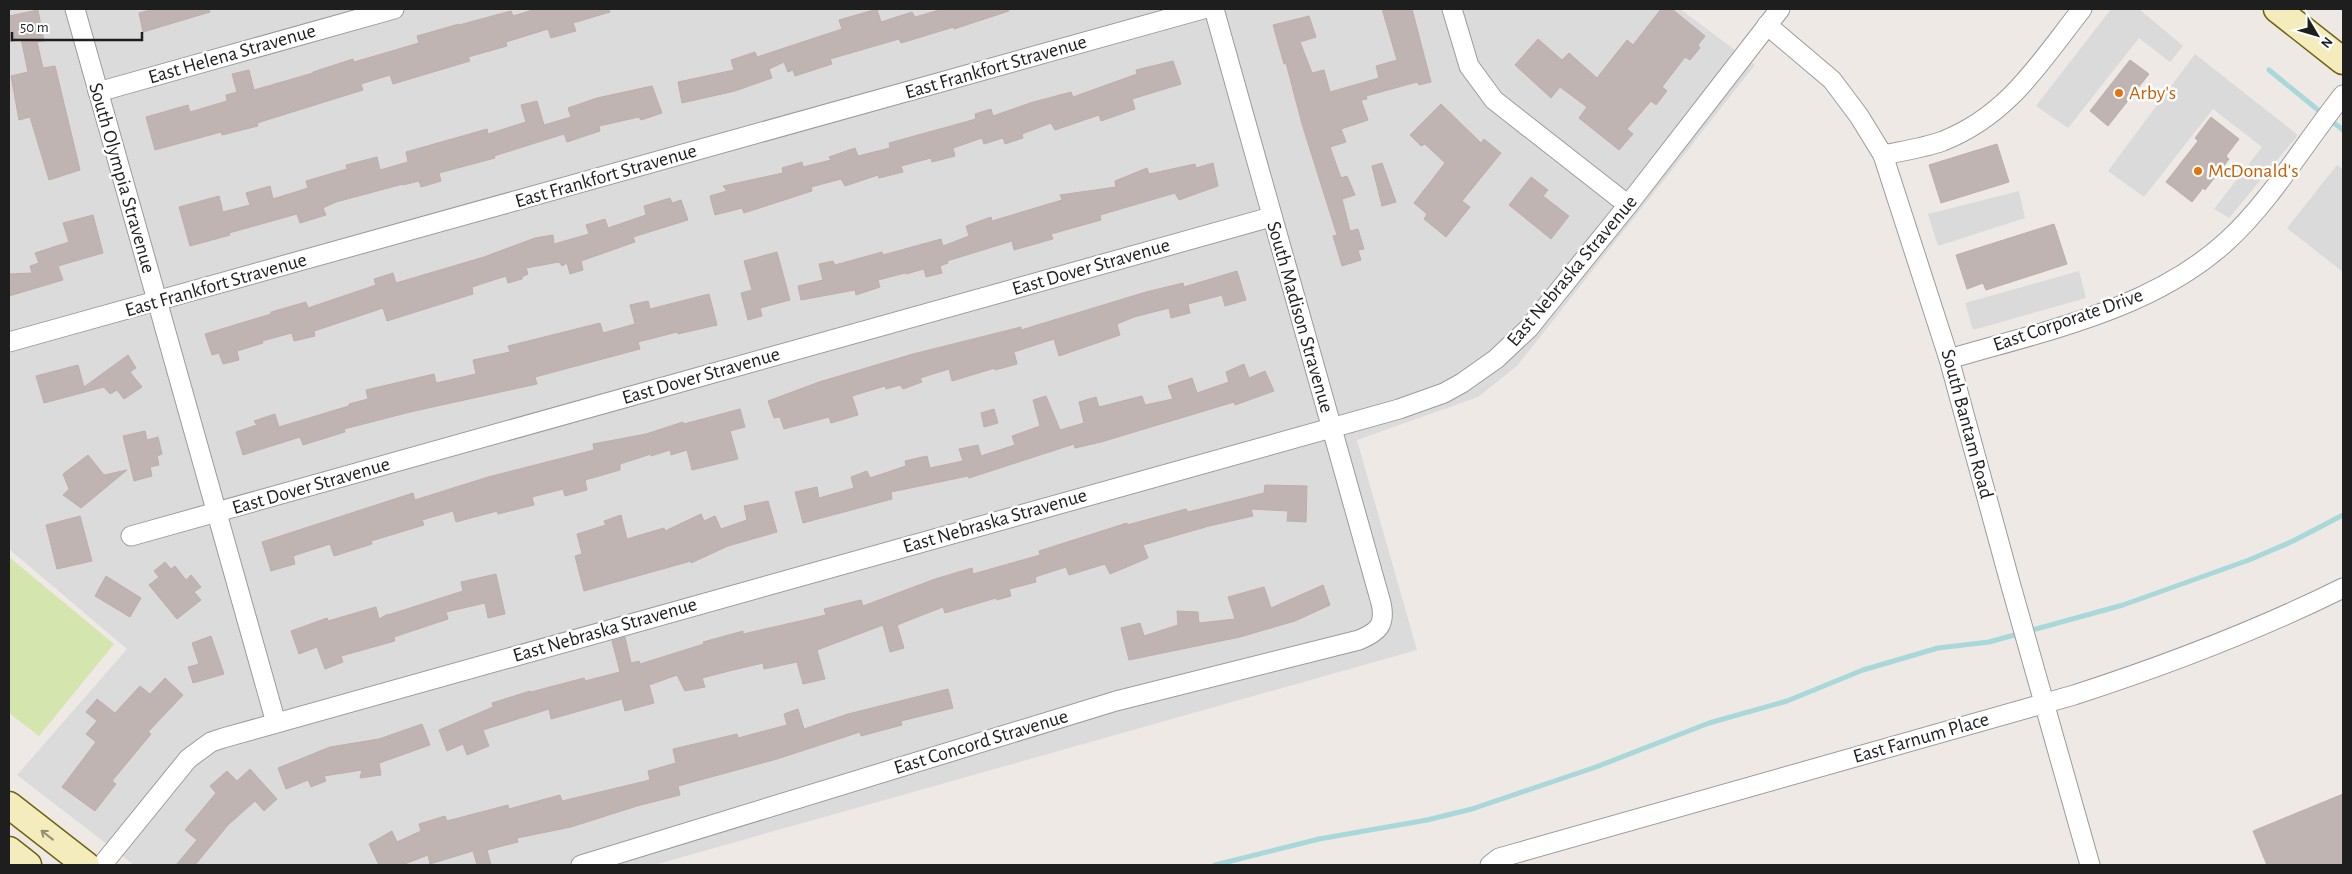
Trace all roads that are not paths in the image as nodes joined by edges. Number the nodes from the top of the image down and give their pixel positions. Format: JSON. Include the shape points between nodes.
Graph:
{"nodes":[{"id":1,"x":75,"y":9,"type":"edge"},
{"id":2,"x":394,"y":9,"type":"edge"},
{"id":3,"x":1203,"y":9,"type":"edge"},
{"id":4,"x":1214,"y":9,"type":"edge"},
{"id":5,"x":1452,"y":9,"type":"edge"},
{"id":6,"x":1780,"y":9,"type":"edge"},
{"id":7,"x":2082,"y":9,"type":"edge"},
{"id":8,"x":2277,"y":9,"type":"edge"},
{"id":9,"x":1767,"y":25,"type":"junction"},
{"id":10,"x":2343,"y":61,"type":"edge"},
{"id":11,"x":98,"y":92,"type":"junction"},
{"id":12,"x":2343,"y":95,"type":"edge"},
{"id":13,"x":1883,"y":155,"type":"junction"},
{"id":14,"x":1628,"y":205,"type":"junction"},
{"id":15,"x":1271,"y":216,"type":"junction"},
{"id":16,"x":157,"y":301,"type":"junction"},
{"id":17,"x":9,"y":342,"type":"edge"},
{"id":18,"x":1949,"y":359,"type":"junction"},
{"id":19,"x":1330,"y":427,"type":"junction"},
{"id":20,"x":216,"y":512,"type":"junction"},
{"id":21,"x":132,"y":536,"type":"dead end"},
{"id":22,"x":2343,"y":588,"type":"edge"},
{"id":23,"x":1381,"y":625,"type":"joint"},
{"id":24,"x":2045,"y":702,"type":"junction"},
{"id":25,"x":276,"y":722,"type":"junction"},
{"id":26,"x":9,"y":805,"type":"edge"},
{"id":27,"x":9,"y":850,"type":"edge"},
{"id":28,"x":28,"y":865,"type":"edge"},
{"id":29,"x":86,"y":865,"type":"edge"},
{"id":30,"x":102,"y":865,"type":"edge"},
{"id":31,"x":581,"y":865,"type":"edge"},
{"id":32,"x":1490,"y":865,"type":"edge"},
{"id":33,"x":2090,"y":865,"type":"edge"}],
"edges":[{"from":1,"to":11,"type":"street","name":"South Olympia Stravenue"},
{"from":2,"to":11,"type":"street","name":"East Helena Stravenue"},
{"from":3,"to":16,"type":"street","name":"East Frankfort Stravenue"},
{"from":4,"to":15,"type":"street","name":"South Madison Stravenue"},
{"from":5,"to":14,"type":"street","via":[[1469,66],[1494,100]]},
{"from":6,"to":9,"type":"street","name":"East Nebraska Stravenue"},
{"from":7,"to":13,"type":"street","via":[[2014,94],[1986,119],[1942,142]]},
{"from":8,"to":10,"type":"main road"},
{"from":9,"to":13,"type":"street","name":"South Bantam Road","via":[[1832,80]]},
{"from":9,"to":14,"type":"street","name":"East Nebraska Stravenue"},
{"from":11,"to":16,"type":"street","name":"South Olympia Stravenue"},
{"from":12,"to":18,"type":"street","name":"East Corporate Drive","via":[[2263,201],[2227,241],[2192,268],[2153,291],[2099,314]]},
{"from":13,"to":18,"type":"street","name":"South Bantam Road"},
{"from":14,"to":19,"type":"street","name":"East Nebraska Stravenue","via":[[1548,306],[1511,346],[1480,372],[1421,402]]},
{"from":15,"to":19,"type":"street","name":"South Madison Stravenue"},
{"from":15,"to":20,"type":"street","name":"East Dover Stravenue"},
{"from":16,"to":17,"type":"street","name":"East Frankfort Stravenue"},
{"from":16,"to":20,"type":"street","name":"South Olympia Stravenue"},
{"from":18,"to":24,"type":"street","name":"South Bantam Road"},
{"from":19,"to":23,"type":"street","name":"South Madison Stravenue","via":[[1381,602]]},
{"from":19,"to":25,"type":"street","name":"East Nebraska Stravenue"},
{"from":20,"to":21,"type":"street","name":"East Dover Stravenue"},
{"from":20,"to":25,"type":"street","name":"South Olympia Stravenue"},
{"from":22,"to":24,"type":"street","name":"East Farnum Place","via":[[2276,621],[2143,673]]},
{"from":23,"to":31,"type":"street","name":"East Concord Stravenue","via":[[1374,633],[1359,640],[1116,701]]},
{"from":24,"to":32,"type":"street","name":"East Farnum Place","via":[[1499,858]]},
{"from":24,"to":33,"type":"street","name":"South Bantam Road"},
{"from":25,"to":30,"type":"street","name":"East Nebraska Stravenue","via":[[223,738],[199,750],[178,770]]},
{"from":29,"to":26,"type":"main road","one_way":true},
{"from":27,"to":28,"type":"main road"}]}
